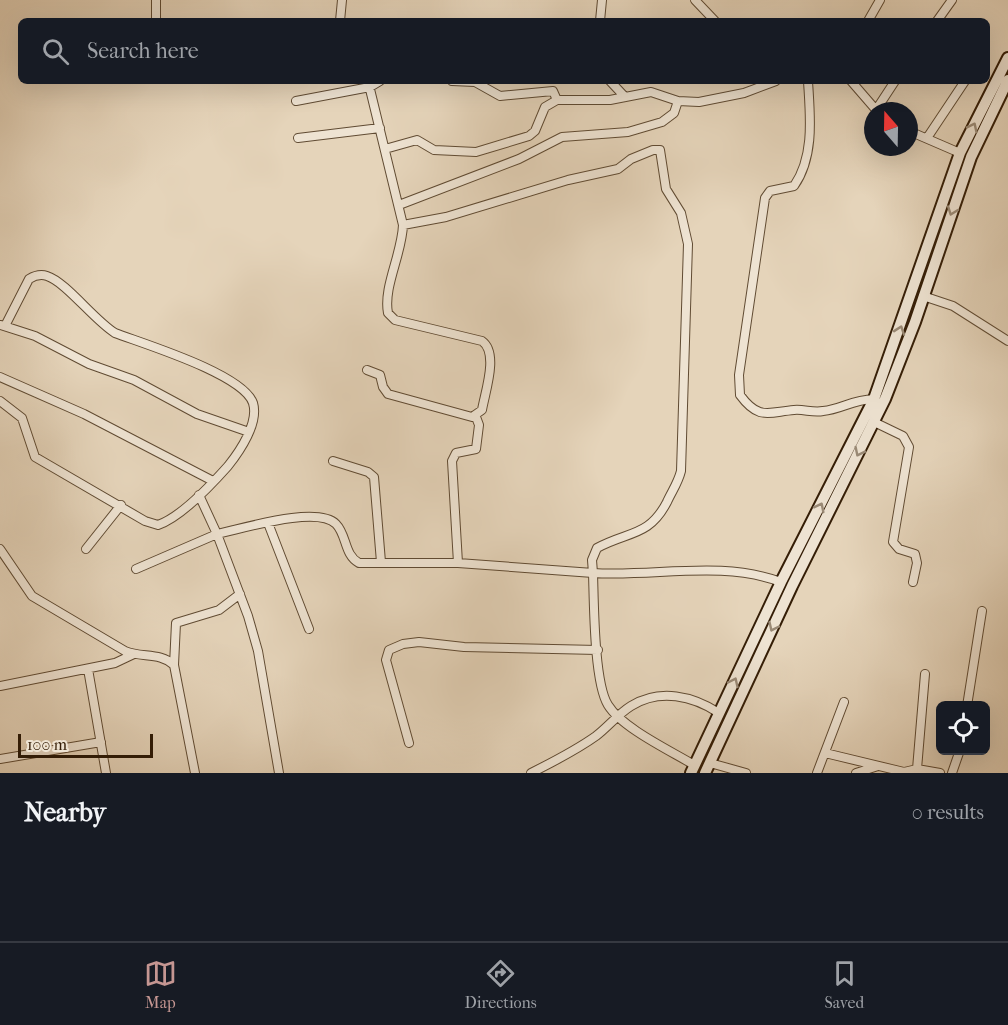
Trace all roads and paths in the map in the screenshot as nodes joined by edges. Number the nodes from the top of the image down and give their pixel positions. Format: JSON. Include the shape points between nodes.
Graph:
{"nodes":[{"id":1,"x":156,"y":0,"type":"edge"},
{"id":2,"x":342,"y":0,"type":"edge"},
{"id":3,"x":602,"y":0,"type":"edge"},
{"id":4,"x":695,"y":0,"type":"edge"},
{"id":5,"x":880,"y":0,"type":"edge"},
{"id":6,"x":952,"y":0,"type":"edge"},
{"id":7,"x":156,"y":18,"type":"edge"},
{"id":8,"x":340,"y":18,"type":"edge"},
{"id":9,"x":600,"y":18,"type":"edge"},
{"id":10,"x":712,"y":18,"type":"edge"},
{"id":11,"x":870,"y":18,"type":"edge"},
{"id":12,"x":939,"y":18,"type":"edge"},
{"id":13,"x":1008,"y":58,"type":"edge"},
{"id":14,"x":1008,"y":80,"type":"edge"},
{"id":15,"x":369,"y":84,"type":"edge"},
{"id":16,"x":479,"y":84,"type":"edge"},
{"id":17,"x":613,"y":84,"type":"edge"},
{"id":18,"x":767,"y":84,"type":"edge"},
{"id":19,"x":808,"y":84,"type":"edge"},
{"id":20,"x":854,"y":84,"type":"edge"},
{"id":21,"x":894,"y":84,"type":"edge"},
{"id":22,"x":963,"y":84,"type":"edge"},
{"id":23,"x":625,"y":98,"type":"junction"},
{"id":24,"x":557,"y":100,"type":"junction"},
{"id":25,"x":296,"y":101,"type":"dead end"},
{"id":26,"x":678,"y":101,"type":"junction"},
{"id":27,"x":870,"y":102,"type":"edge"},
{"id":28,"x":882,"y":102,"type":"edge"},
{"id":29,"x":380,"y":128,"type":"junction"},
{"id":30,"x":918,"y":134,"type":"edge"},
{"id":31,"x":298,"y":138,"type":"dead end"},
{"id":32,"x":927,"y":138,"type":"junction"},
{"id":33,"x":385,"y":149,"type":"junction"},
{"id":34,"x":960,"y":153,"type":"junction"},
{"id":35,"x":399,"y":205,"type":"junction"},
{"id":36,"x":403,"y":225,"type":"junction"},
{"id":37,"x":923,"y":296,"type":"junction"},
{"id":38,"x":2,"y":325,"type":"edge"},
{"id":39,"x":1008,"y":341,"type":"edge"},
{"id":40,"x":367,"y":370,"type":"dead end"},
{"id":41,"x":0,"y":377,"type":"edge"},
{"id":42,"x":874,"y":399,"type":"junction"},
{"id":43,"x":0,"y":401,"type":"edge"},
{"id":44,"x":476,"y":417,"type":"junction"},
{"id":45,"x":874,"y":422,"type":"junction"},
{"id":46,"x":249,"y":432,"type":"junction"},
{"id":47,"x":333,"y":461,"type":"dead end"},
{"id":48,"x":213,"y":481,"type":"junction"},
{"id":49,"x":199,"y":495,"type":"junction"},
{"id":50,"x":120,"y":505,"type":"junction"},
{"id":51,"x":267,"y":523,"type":"junction"},
{"id":52,"x":217,"y":534,"type":"junction"},
{"id":53,"x":0,"y":549,"type":"edge"},
{"id":54,"x":86,"y":549,"type":"dead end"},
{"id":55,"x":381,"y":562,"type":"junction"},
{"id":56,"x":458,"y":563,"type":"junction"},
{"id":57,"x":136,"y":569,"type":"dead end"},
{"id":58,"x":593,"y":573,"type":"junction"},
{"id":59,"x":781,"y":582,"type":"junction"},
{"id":60,"x":913,"y":582,"type":"dead end"},
{"id":61,"x":240,"y":594,"type":"junction"},
{"id":62,"x":982,"y":611,"type":"dead end"},
{"id":63,"x":309,"y":629,"type":"dead end"},
{"id":64,"x":598,"y":651,"type":"junction"},
{"id":65,"x":134,"y":654,"type":"junction"},
{"id":66,"x":174,"y":665,"type":"junction"},
{"id":67,"x":88,"y":669,"type":"junction"},
{"id":68,"x":925,"y":674,"type":"dead end"},
{"id":69,"x":0,"y":686,"type":"edge"},
{"id":70,"x":968,"y":701,"type":"edge"},
{"id":71,"x":844,"y":702,"type":"dead end"},
{"id":72,"x":719,"y":713,"type":"junction"},
{"id":73,"x":618,"y":716,"type":"junction"},
{"id":74,"x":101,"y":742,"type":"junction"},
{"id":75,"x":409,"y":743,"type":"dead end"},
{"id":76,"x":825,"y":753,"type":"junction"},
{"id":77,"x":958,"y":755,"type":"edge"},
{"id":78,"x":0,"y":759,"type":"edge"},
{"id":79,"x":878,"y":766,"type":"junction"},
{"id":80,"x":707,"y":768,"type":"edge"},
{"id":81,"x":692,"y":769,"type":"edge"},
{"id":82,"x":917,"y":769,"type":"junction"},
{"id":83,"x":106,"y":773,"type":"edge"},
{"id":84,"x":195,"y":773,"type":"edge"},
{"id":85,"x":279,"y":773,"type":"edge"},
{"id":86,"x":531,"y":773,"type":"edge"},
{"id":87,"x":747,"y":773,"type":"edge"},
{"id":88,"x":817,"y":773,"type":"edge"},
{"id":89,"x":856,"y":773,"type":"edge"},
{"id":90,"x":940,"y":773,"type":"edge"},
{"id":91,"x":952,"y":773,"type":"edge"}],
"edges":[{"from":1,"to":7,"type":"street"},
{"from":2,"to":8,"type":"street"},
{"from":3,"to":9,"type":"street"},
{"from":4,"to":10,"type":"street"},
{"from":5,"to":11,"type":"street"},
{"from":6,"to":12,"type":"street"},
{"from":34,"to":13,"type":"street","one_way":true},
{"from":14,"to":37,"type":"street","one_way":true,"via":[[971,158]]},
{"from":15,"to":25,"type":"street"},
{"from":15,"to":29,"type":"street"},
{"from":16,"to":24,"type":"street","via":[[500,96],[553,91]]},
{"from":17,"to":23,"type":"street"},
{"from":18,"to":26,"type":"street","via":[[716,100]]},
{"from":19,"to":42,"type":"street","via":[[810,141],[803,168],[795,186],[770,191],[765,198],[741,364],[740,396],[751,408],[768,415],[796,409],[826,411],[850,401]]},
{"from":20,"to":27,"type":"street"},
{"from":21,"to":28,"type":"street"},
{"from":22,"to":32,"type":"street"},
{"from":23,"to":24,"type":"street"},
{"from":23,"to":26,"type":"street","via":[[651,92]]},
{"from":24,"to":33,"type":"street","via":[[545,107],[529,136],[497,147],[456,153],[430,149],[417,140]]},
{"from":26,"to":35,"type":"street","via":[[674,113],[662,122],[628,132],[562,137],[519,159]]},
{"from":29,"to":31,"type":"street"},
{"from":29,"to":33,"type":"street"},
{"from":30,"to":32,"type":"street"},
{"from":32,"to":34,"type":"street"},
{"from":33,"to":35,"type":"street"},
{"from":42,"to":34,"type":"street","one_way":true},
{"from":35,"to":36,"type":"street"},
{"from":36,"to":44,"type":"street","via":[[403,243],[390,285],[388,313],[395,320],[487,345],[490,356],[482,410]]},
{"from":36,"to":58,"type":"street","via":[[618,169],[653,150],[661,153],[666,189],[681,213],[687,244],[681,471],[657,520],[597,548],[592,560]]},
{"from":37,"to":39,"type":"street","via":[[953,306]]},
{"from":37,"to":45,"type":"street"},
{"from":38,"to":46,"type":"street","via":[[134,380],[196,414]]},
{"from":38,"to":46,"type":"street","via":[[29,279],[48,276],[115,333],[204,367],[232,382],[253,402]]},
{"from":40,"to":44,"type":"street","via":[[380,375],[388,394]]},
{"from":41,"to":48,"type":"street","via":[[84,414]]},
{"from":59,"to":42,"type":"street","one_way":true},
{"from":43,"to":50,"type":"street","via":[[22,417],[35,456]]},
{"from":44,"to":56,"type":"street","via":[[476,449],[456,453],[452,461]]},
{"from":45,"to":60,"type":"street","via":[[903,436],[909,447],[893,542],[899,549],[915,554]]},
{"from":45,"to":80,"type":"street","one_way":true},
{"from":46,"to":48,"type":"street","via":[[234,459]]},
{"from":47,"to":55,"type":"street","via":[[374,477]]},
{"from":48,"to":49,"type":"street"},
{"from":49,"to":50,"type":"street","via":[[158,525]]},
{"from":49,"to":52,"type":"street"},
{"from":50,"to":54,"type":"street"},
{"from":51,"to":52,"type":"street"},
{"from":51,"to":55,"type":"street","via":[[305,518],[331,520],[354,560]]},
{"from":51,"to":63,"type":"street"},
{"from":52,"to":57,"type":"street"},
{"from":52,"to":61,"type":"street"},
{"from":53,"to":65,"type":"street","via":[[32,596]]},
{"from":55,"to":56,"type":"street"},
{"from":56,"to":58,"type":"street"},
{"from":58,"to":59,"type":"street","via":[[629,575],[720,569]]},
{"from":58,"to":64,"type":"street"},
{"from":72,"to":59,"type":"street","one_way":true},
{"from":61,"to":66,"type":"street","via":[[219,610],[176,622]]},
{"from":61,"to":85,"type":"street","via":[[258,651]]},
{"from":62,"to":70,"type":"street"},
{"from":64,"to":73,"type":"street","via":[[603,695]]},
{"from":64,"to":75,"type":"street","via":[[419,642],[394,646],[386,660]]},
{"from":65,"to":66,"type":"street","via":[[164,657]]},
{"from":65,"to":67,"type":"street"},
{"from":66,"to":84,"type":"street"},
{"from":67,"to":69,"type":"street"},
{"from":67,"to":74,"type":"street"},
{"from":68,"to":82,"type":"street"},
{"from":71,"to":76,"type":"street"},
{"from":72,"to":73,"type":"street","via":[[694,699],[667,696],[632,705]]},
{"from":72,"to":81,"type":"street"},
{"from":73,"to":81,"type":"street"},
{"from":73,"to":86,"type":"street","via":[[582,745]]},
{"from":74,"to":78,"type":"street"},
{"from":74,"to":83,"type":"street"},
{"from":76,"to":79,"type":"street"},
{"from":76,"to":88,"type":"street"},
{"from":77,"to":91,"type":"street"},
{"from":79,"to":82,"type":"street","via":[[904,772]]},
{"from":79,"to":89,"type":"street"},
{"from":80,"to":87,"type":"street"},
{"from":82,"to":90,"type":"street"}]}
